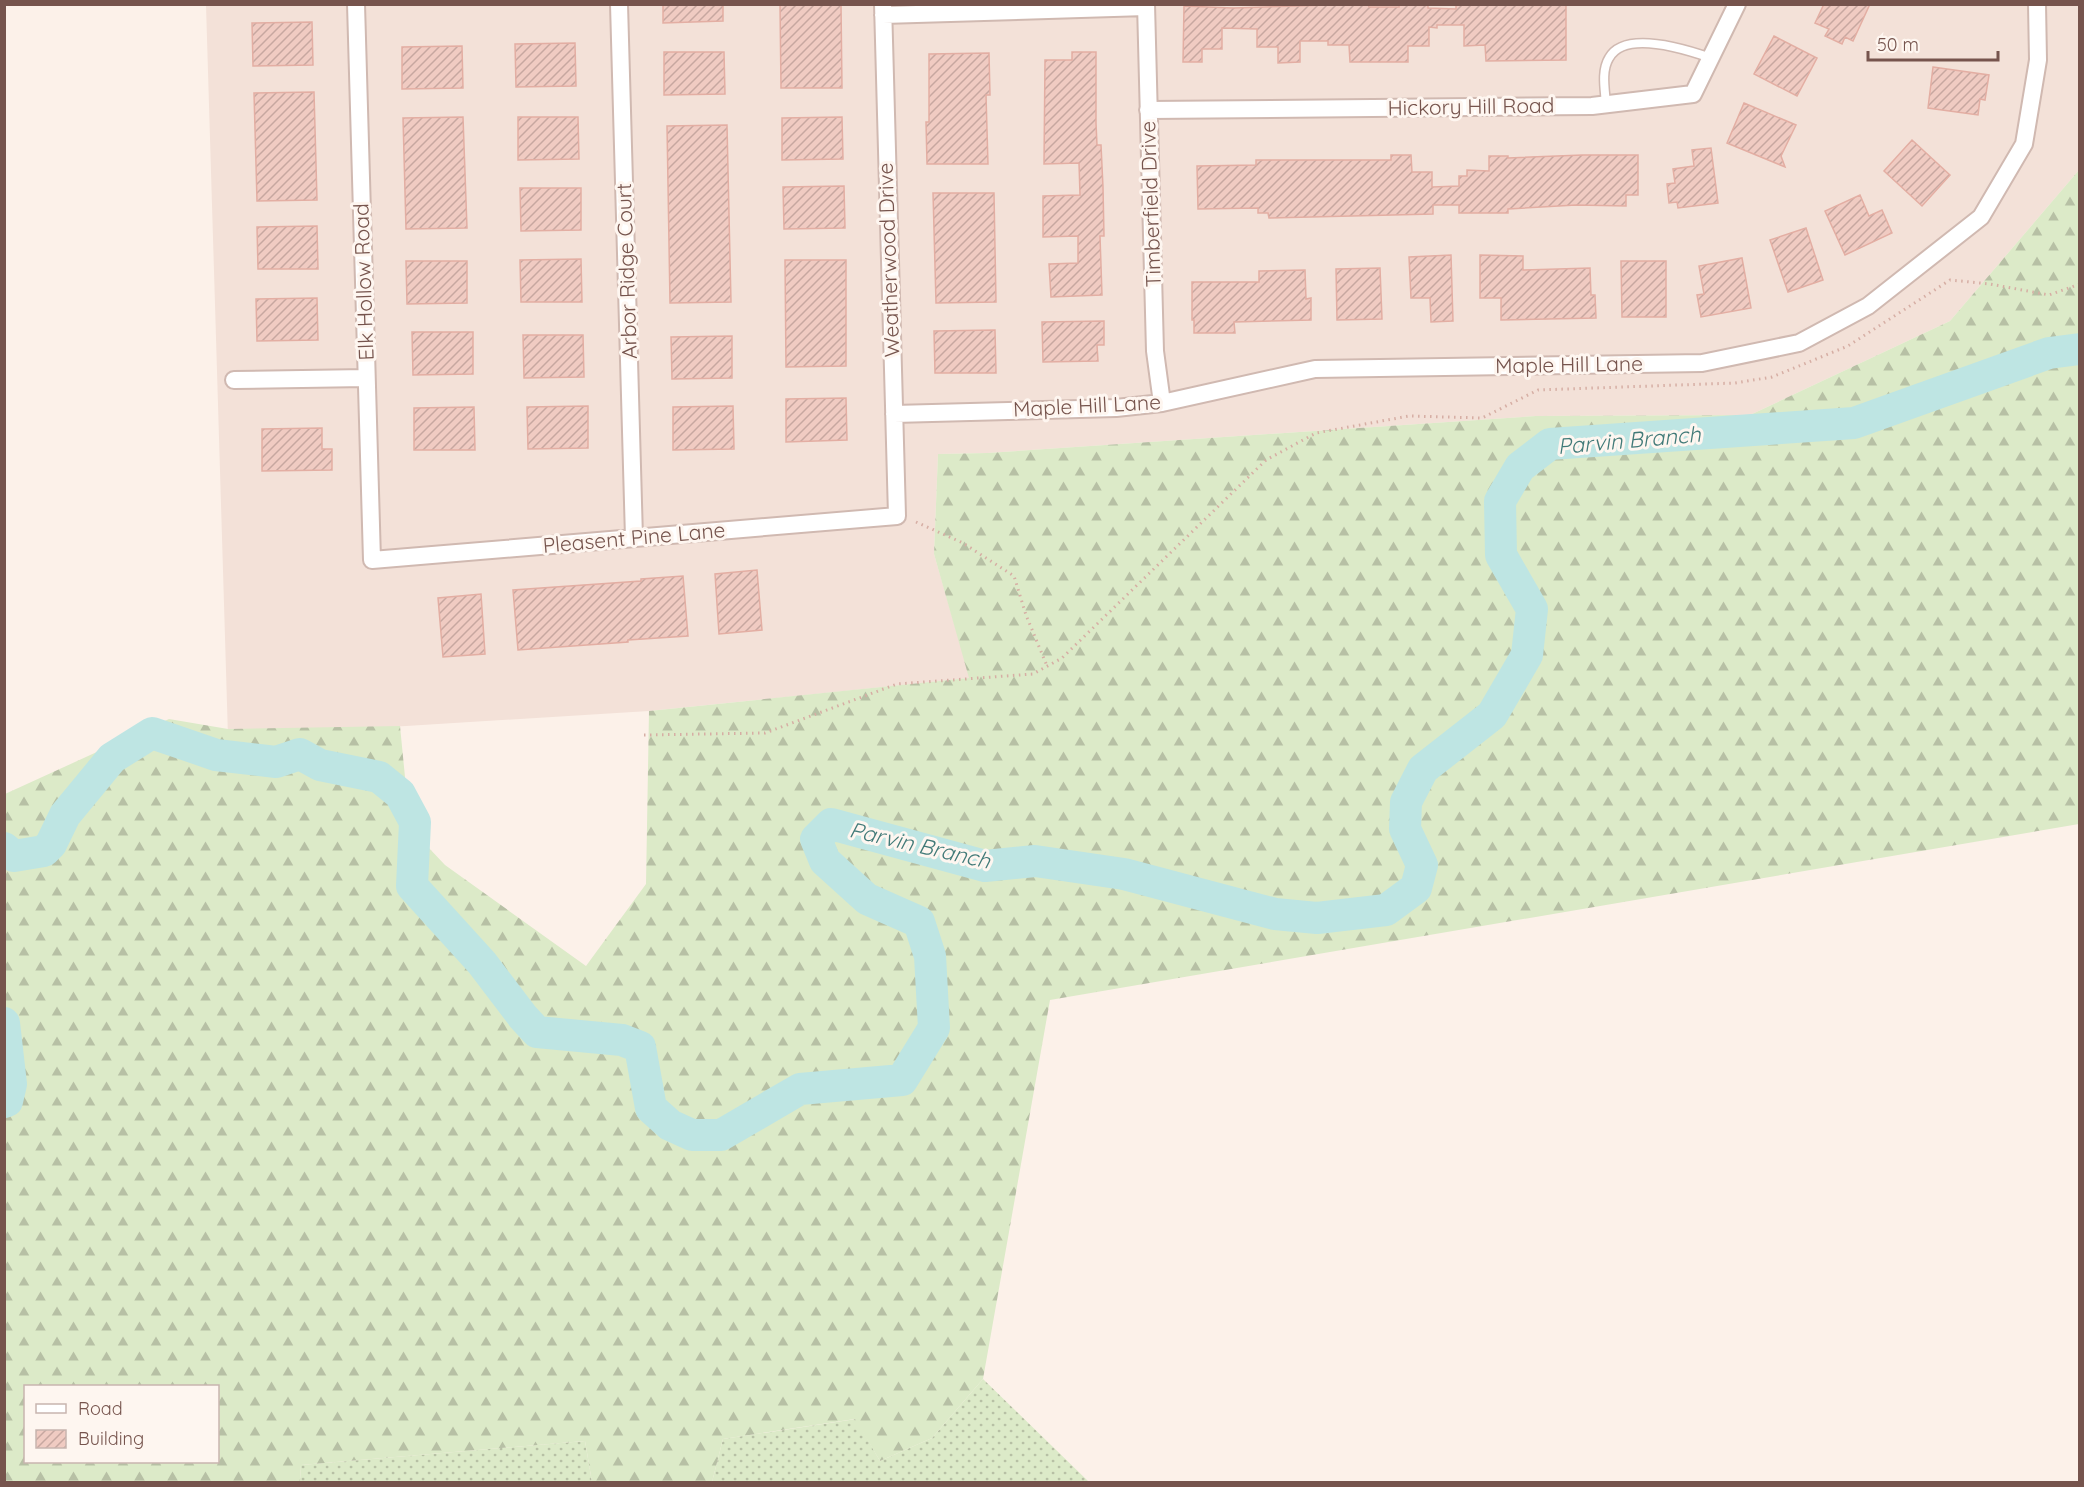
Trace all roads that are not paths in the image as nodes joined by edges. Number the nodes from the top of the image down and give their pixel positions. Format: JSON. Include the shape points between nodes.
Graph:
{"nodes":[{"id":1,"x":356,"y":4,"type":"edge"},
{"id":2,"x":619,"y":4,"type":"edge"},
{"id":3,"x":1737,"y":4,"type":"edge"},
{"id":4,"x":2037,"y":4,"type":"edge"},
{"id":5,"x":1146,"y":6,"type":"edge"},
{"id":6,"x":883,"y":10,"type":"edge"},
{"id":7,"x":1711,"y":58,"type":"junction"},
{"id":8,"x":1606,"y":104,"type":"junction"},
{"id":9,"x":1149,"y":110,"type":"junction"},
{"id":10,"x":366,"y":378,"type":"junction"},
{"id":11,"x":234,"y":380,"type":"dead end"},
{"id":12,"x":1162,"y":403,"type":"junction"},
{"id":13,"x":894,"y":414,"type":"junction"},
{"id":14,"x":897,"y":516,"type":"joint"},
{"id":15,"x":634,"y":538,"type":"junction"},
{"id":16,"x":372,"y":560,"type":"joint"}],
"edges":[{"from":1,"to":10,"type":"street","name":"Elk Hollow Road"},
{"from":2,"to":15,"type":"street","name":"Arbor Ridge Court"},
{"from":3,"to":7,"type":"street","name":"Hickory Hill Road"},
{"from":4,"to":12,"type":"street","name":"Maple Hill Lane","via":[[2038,60],[2024,144],[1981,217],[1868,306],[1799,343],[1702,363],[1315,369]]},
{"from":5,"to":6,"type":"street"},
{"from":5,"to":9,"type":"street","name":"Timberfield Drive"},
{"from":6,"to":13,"type":"street","name":"Weatherwood Drive"},
{"from":7,"to":8,"type":"street","name":"Hickory Hill Road","via":[[1693,94]]},
{"from":7,"to":8,"type":"lane","via":[[1666,45],[1623,46],[1610,56],[1605,71]]},
{"from":8,"to":9,"type":"street","name":"Hickory Hill Road"},
{"from":9,"to":12,"type":"street","name":"Timberfield Drive","via":[[1155,351]]},
{"from":10,"to":11,"type":"street"},
{"from":10,"to":16,"type":"street","name":"Elk Hollow Road"},
{"from":12,"to":13,"type":"street","name":"Maple Hill Lane","via":[[1116,408]]},
{"from":13,"to":14,"type":"street","name":"Weatherwood Drive"},
{"from":14,"to":15,"type":"street","name":"Pleasent Pine Lane"},
{"from":15,"to":16,"type":"street","name":"Pleasent Pine Lane"}]}
